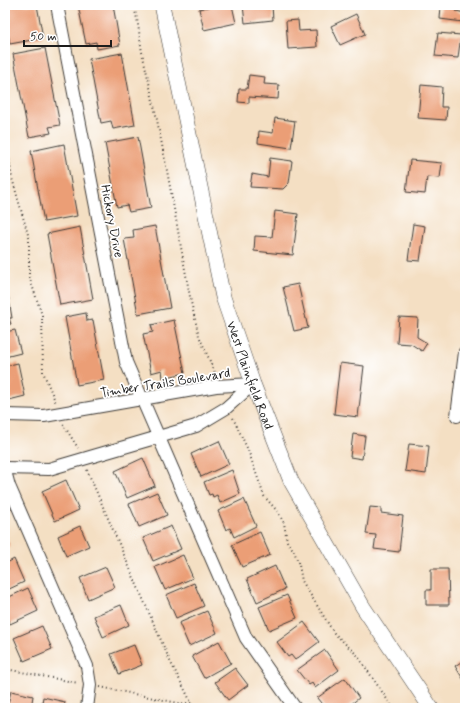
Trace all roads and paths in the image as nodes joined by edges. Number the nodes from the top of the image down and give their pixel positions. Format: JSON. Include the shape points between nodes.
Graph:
{"nodes":[{"id":1,"x":57,"y":5,"type":"edge"},
{"id":2,"x":162,"y":5,"type":"edge"},
{"id":3,"x":5,"y":132,"type":"edge"},
{"id":4,"x":465,"y":352,"type":"edge"},
{"id":5,"x":253,"y":384,"type":"junction"},
{"id":6,"x":143,"y":399,"type":"junction"},
{"id":7,"x":60,"y":414,"type":"junction"},
{"id":8,"x":5,"y":415,"type":"edge"},
{"id":9,"x":457,"y":416,"type":"dead end"},
{"id":10,"x":159,"y":437,"type":"junction"},
{"id":11,"x":82,"y":460,"type":"junction"},
{"id":12,"x":5,"y":468,"type":"edge"},
{"id":13,"x":5,"y":471,"type":"edge"},
{"id":14,"x":5,"y":666,"type":"edge"},
{"id":15,"x":90,"y":685,"type":"junction"},
{"id":16,"x":191,"y":702,"type":"junction"},
{"id":17,"x":87,"y":708,"type":"edge"},
{"id":18,"x":192,"y":708,"type":"edge"},
{"id":19,"x":295,"y":708,"type":"edge"},
{"id":20,"x":431,"y":708,"type":"edge"}],
"edges":[{"from":1,"to":6,"type":"street","name":"Hickory Drive","via":[[126,362]]},
{"from":2,"to":5,"type":"main road","name":"West Plainfield Road","via":[[223,297]]},
{"from":3,"to":7,"type":"path","via":[[12,178],[29,238],[29,276],[42,315],[43,372]]},
{"from":4,"to":9,"type":"street"},
{"from":5,"to":6,"type":"street","name":"Timber Trails Boulevard","via":[[216,386]]},
{"from":5,"to":10,"type":"street","name":"Timber Trails Boulevard","via":[[226,408],[196,426]]},
{"from":5,"to":20,"type":"main road","name":"West Plainfield Road","via":[[291,480],[363,607]]},
{"from":6,"to":7,"type":"street","name":"Timber Trails Boulevard"},
{"from":6,"to":10,"type":"street","name":"Hickory Drive"},
{"from":7,"to":8,"type":"street","name":"Timber Trails Boulevard"},
{"from":7,"to":11,"type":"path","via":[[62,424],[80,452]]},
{"from":10,"to":11,"type":"street","name":"Timber Trails Boulevard"},
{"from":10,"to":19,"type":"street","name":"Hickory Drive","via":[[246,638]]},
{"from":11,"to":12,"type":"street","name":"Timber Trails Boulevard","via":[[49,469]]},
{"from":11,"to":16,"type":"path","via":[[170,661]]},
{"from":13,"to":15,"type":"street","via":[[9,486],[87,666]]},
{"from":14,"to":15,"type":"path","via":[[11,670]]},
{"from":15,"to":16,"type":"path","via":[[183,704]]},
{"from":15,"to":17,"type":"street"},
{"from":16,"to":18,"type":"path"}]}
